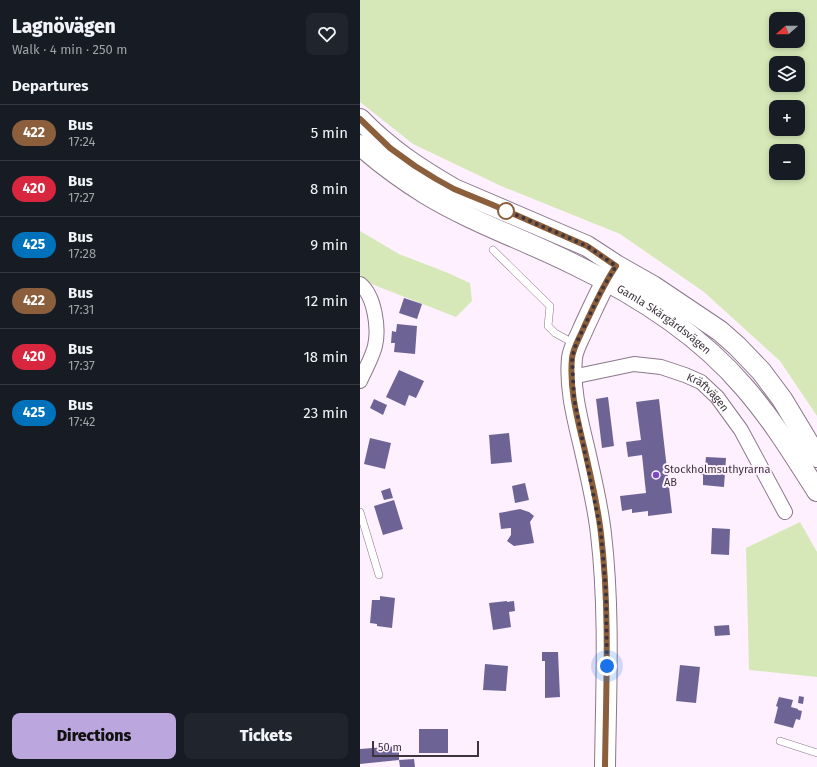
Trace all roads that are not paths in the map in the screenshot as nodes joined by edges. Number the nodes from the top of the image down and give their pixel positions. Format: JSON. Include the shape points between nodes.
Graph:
{"nodes":[{"id":1,"x":360,"y":119,"type":"edge"},
{"id":2,"x":360,"y":145,"type":"edge"},
{"id":3,"x":493,"y":250,"type":"dead end"},
{"id":4,"x":611,"y":273,"type":"junction"},
{"id":5,"x":360,"y":284,"type":"edge"},
{"id":6,"x":576,"y":344,"type":"junction"},
{"id":7,"x":572,"y":377,"type":"junction"},
{"id":8,"x":360,"y":381,"type":"edge"},
{"id":9,"x":817,"y":457,"type":"edge"},
{"id":10,"x":817,"y":491,"type":"edge"},
{"id":11,"x":360,"y":512,"type":"edge"},
{"id":12,"x":784,"y":512,"type":"dead end"},
{"id":13,"x":379,"y":575,"type":"dead end"},
{"id":14,"x":780,"y":741,"type":"dead end"},
{"id":15,"x":817,"y":753,"type":"edge"},
{"id":16,"x":605,"y":767,"type":"edge"}],
"edges":[{"from":1,"to":4,"type":"main road","name":"Gamla Skärgårdsvägen","via":[[390,148],[436,179],[587,246]]},
{"from":2,"to":4,"type":"main road","name":"Gamla Skärgårdsvägen","via":[[377,160],[427,194],[575,264]]},
{"from":3,"to":6,"type":"lane","via":[[550,306],[548,326],[555,333]]},
{"from":4,"to":6,"type":"main road"},
{"from":4,"to":9,"type":"main road","name":"Gamla Skärgårdsvägen","via":[[653,286],[720,331],[737,346],[761,371],[782,399]]},
{"from":4,"to":10,"type":"main road","name":"Gamla Skärgårdsvägen","via":[[642,301],[703,346],[743,385]]},
{"from":5,"to":8,"type":"street","via":[[364,287],[374,310],[376,328],[375,346]]},
{"from":6,"to":7,"type":"main road","via":[[572,358]]},
{"from":7,"to":12,"type":"street","name":"Kräftvägen","via":[[634,364],[661,367],[701,382],[717,397],[741,430]]},
{"from":7,"to":16,"type":"main road","via":[[601,533],[606,592]]},
{"from":11,"to":13,"type":"lane"},
{"from":14,"to":15,"type":"lane"}]}
